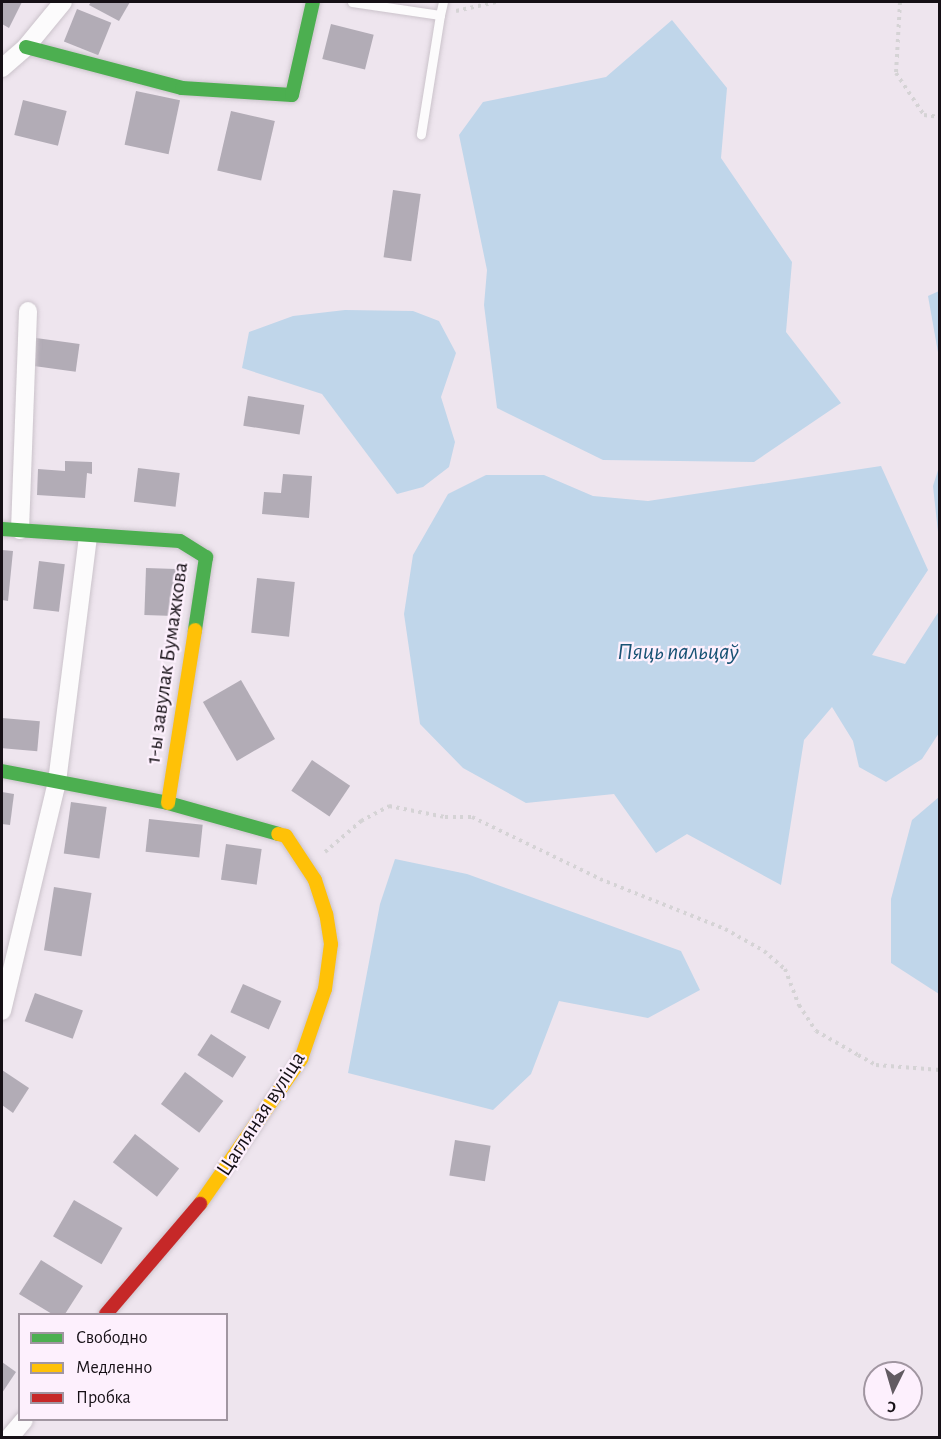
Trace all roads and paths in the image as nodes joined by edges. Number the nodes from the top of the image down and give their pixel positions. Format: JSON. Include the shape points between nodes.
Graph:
{"nodes":[{"id":1,"x":63,"y":2,"type":"edge"},
{"id":2,"x":313,"y":2,"type":"edge"},
{"id":3,"x":352,"y":2,"type":"edge"},
{"id":4,"x":443,"y":2,"type":"edge"},
{"id":5,"x":496,"y":2,"type":"edge"},
{"id":6,"x":900,"y":2,"type":"edge"},
{"id":7,"x":440,"y":15,"type":"junction"},
{"id":8,"x":26,"y":47,"type":"junction"},
{"id":9,"x":2,"y":68,"type":"edge"},
{"id":10,"x":939,"y":117,"type":"edge"},
{"id":11,"x":421,"y":135,"type":"dead end"},
{"id":12,"x":28,"y":311,"type":"dead end"},
{"id":13,"x":11,"y":530,"type":"edge"},
{"id":14,"x":88,"y":537,"type":"junction"},
{"id":15,"x":2,"y":771,"type":"edge"},
{"id":16,"x":57,"y":782,"type":"junction"},
{"id":17,"x":168,"y":803,"type":"junction"},
{"id":18,"x":307,"y":864,"type":"junction"},
{"id":19,"x":2,"y":1011,"type":"edge"},
{"id":20,"x":939,"y":1070,"type":"edge"},
{"id":21,"x":107,"y":1313,"type":"edge"},
{"id":22,"x":22,"y":1421,"type":"edge"},
{"id":23,"x":9,"y":1437,"type":"edge"}],
"edges":[{"from":1,"to":8,"type":"street"},
{"from":2,"to":8,"type":"street","via":[[292,95],[182,88]]},
{"from":3,"to":7,"type":"lane"},
{"from":4,"to":7,"type":"lane"},
{"from":5,"to":7,"type":"path"},
{"from":6,"to":10,"type":"path","via":[[896,73],[924,116]]},
{"from":7,"to":11,"type":"lane"},
{"from":8,"to":9,"type":"street"},
{"from":12,"to":13,"type":"street"},
{"from":13,"to":14,"type":"street","name":"1-ы завулак Бумажкова"},
{"from":14,"to":16,"type":"street"},
{"from":14,"to":17,"type":"street","name":"1-ы завулак Бумажкова","via":[[180,541],[206,557]]},
{"from":15,"to":16,"type":"street","name":"Цагляная вуліца"},
{"from":16,"to":17,"type":"street","name":"Цагляная вуліца"},
{"from":16,"to":19,"type":"street"},
{"from":17,"to":18,"type":"street","name":"Цагляная вуліца","via":[[285,836]]},
{"from":18,"to":20,"type":"path","via":[[338,844],[378,809],[404,806],[430,815],[472,817],[600,879],[725,929],[764,951],[785,969],[799,1005],[816,1031],[876,1065]]},
{"from":18,"to":21,"type":"street","name":"Цагляная вуліца","via":[[326,914],[331,944],[325,989],[301,1059],[212,1190]]},
{"from":22,"to":23,"type":"street"}]}
